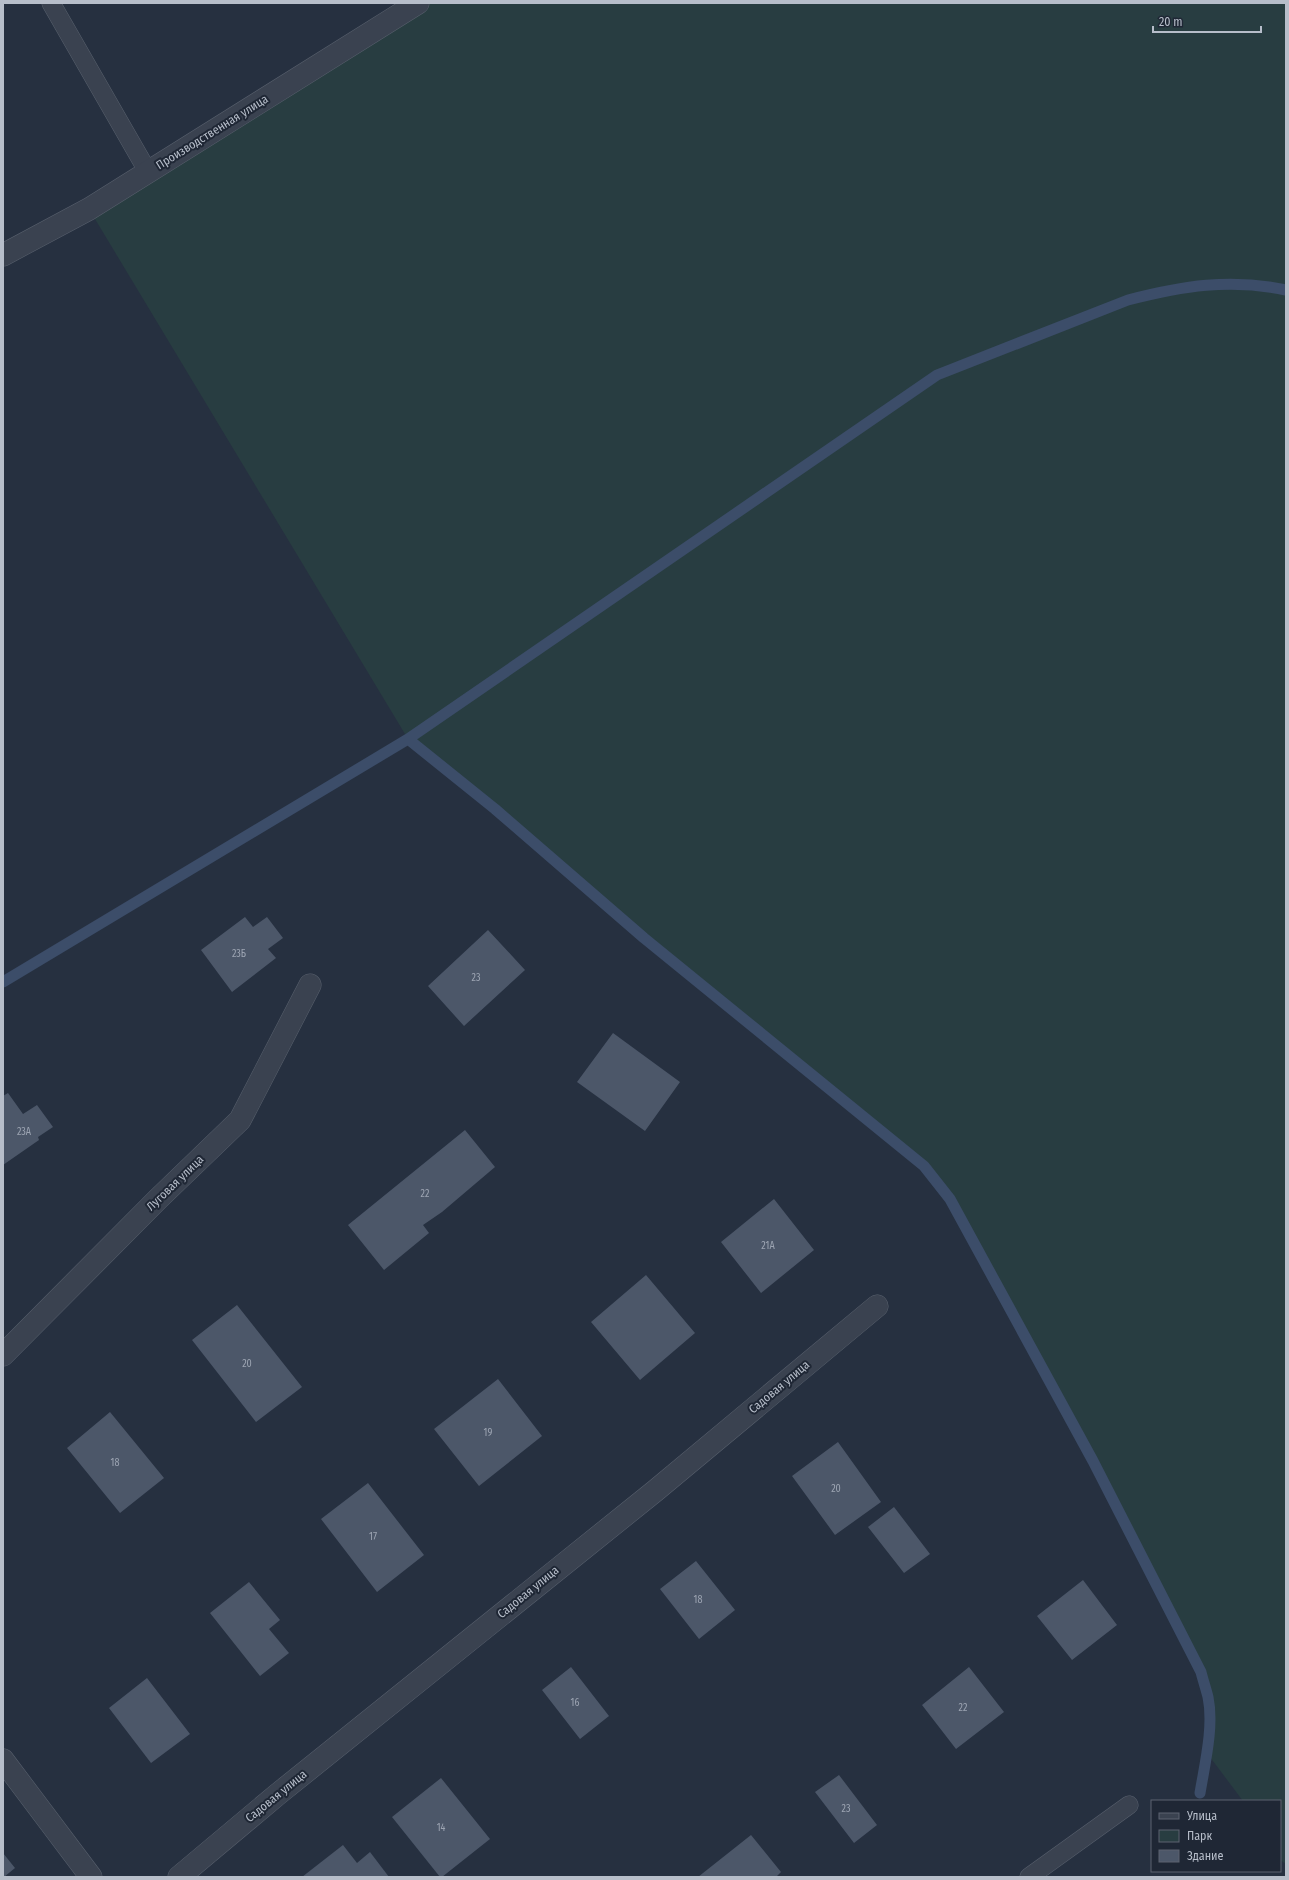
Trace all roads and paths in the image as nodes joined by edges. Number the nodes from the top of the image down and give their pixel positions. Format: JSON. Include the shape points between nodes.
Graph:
{"nodes":[{"id":1,"x":51,"y":3,"type":"edge"},
{"id":2,"x":418,"y":3,"type":"edge"},
{"id":3,"x":148,"y":172,"type":"junction"},
{"id":4,"x":3,"y":255,"type":"edge"},
{"id":5,"x":310,"y":985,"type":"dead end"},
{"id":6,"x":877,"y":1306,"type":"dead end"},
{"id":7,"x":3,"y":1355,"type":"edge"},
{"id":8,"x":3,"y":1760,"type":"edge"},
{"id":9,"x":1129,"y":1805,"type":"dead end"},
{"id":10,"x":92,"y":1877,"type":"edge"},
{"id":11,"x":179,"y":1877,"type":"edge"},
{"id":12,"x":1029,"y":1877,"type":"edge"}],
"edges":[{"from":1,"to":3,"type":"lane"},
{"from":2,"to":3,"type":"street","name":"Производственная улица"},
{"from":3,"to":4,"type":"street","name":"Производственная улица","via":[[89,209]]},
{"from":5,"to":7,"type":"street","name":"Луговая улица","via":[[240,1120]]},
{"from":6,"to":11,"type":"street","name":"Садовая улица","via":[[661,1486],[278,1794]]},
{"from":8,"to":10,"type":"street"},
{"from":9,"to":12,"type":"lane"}]}
